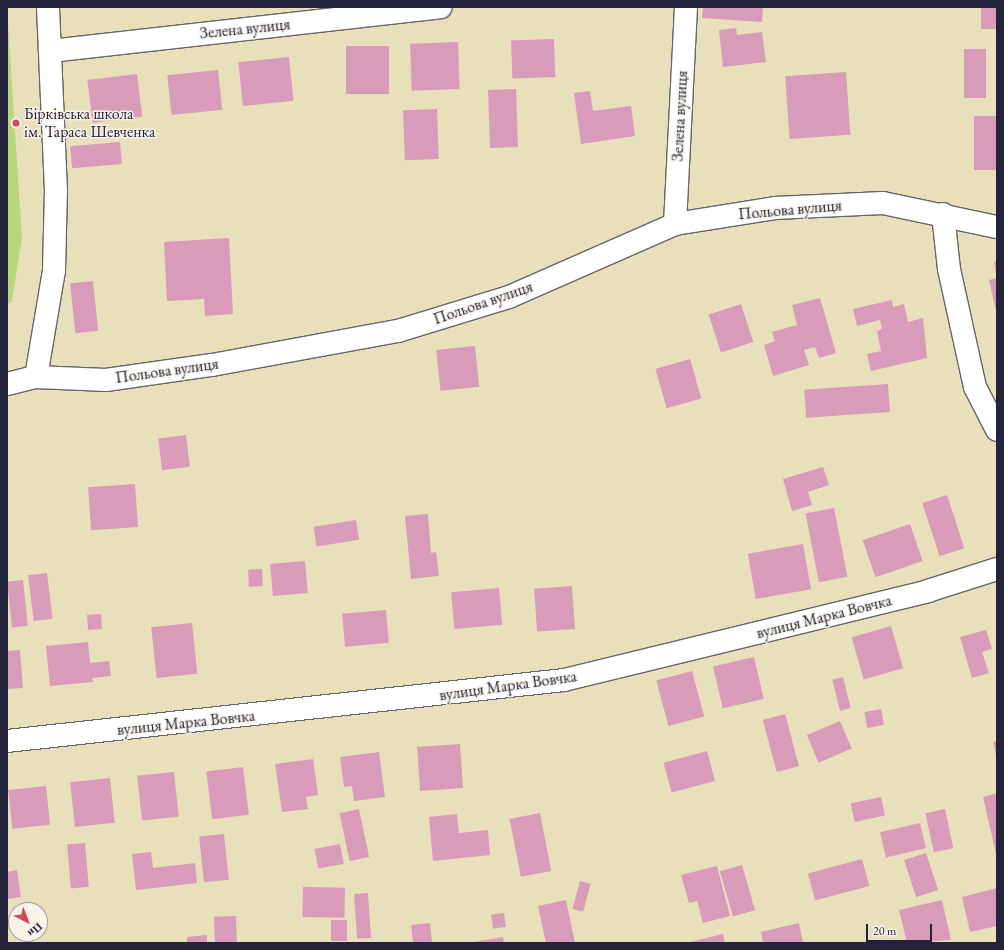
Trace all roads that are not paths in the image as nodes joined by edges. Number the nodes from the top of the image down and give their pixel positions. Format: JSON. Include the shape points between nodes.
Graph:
{"nodes":[{"id":1,"x":48,"y":7,"type":"edge"},
{"id":2,"x":441,"y":7,"type":"edge"},
{"id":3,"x":686,"y":7,"type":"edge"},
{"id":4,"x":50,"y":51,"type":"junction"},
{"id":5,"x":943,"y":214,"type":"junction"},
{"id":6,"x":675,"y":224,"type":"junction"},
{"id":7,"x":997,"y":226,"type":"edge"},
{"id":8,"x":36,"y":377,"type":"junction"},
{"id":9,"x":7,"y":384,"type":"edge"},
{"id":10,"x":997,"y":430,"type":"edge"},
{"id":11,"x":997,"y":569,"type":"edge"},
{"id":12,"x":7,"y":741,"type":"edge"}],
"edges":[{"from":1,"to":4,"type":"street"},
{"from":2,"to":4,"type":"street","name":"Зелена вулиця"},
{"from":3,"to":6,"type":"street","name":"Зелена вулиця"},
{"from":4,"to":8,"type":"street","via":[[56,191],[54,271]]},
{"from":5,"to":6,"type":"street","name":"Польова вулиця","via":[[883,203],[775,208]]},
{"from":5,"to":7,"type":"street","name":"Польова вулиця"},
{"from":5,"to":10,"type":"street","via":[[948,269],[975,387]]},
{"from":6,"to":8,"type":"street","name":"Польова вулиця","via":[[509,297],[398,331],[212,365],[106,380]]},
{"from":8,"to":9,"type":"street","name":"Польова вулиця"},
{"from":11,"to":12,"type":"street","name":"вулиця Марка Вовчка","via":[[928,591],[564,680]]}]}
